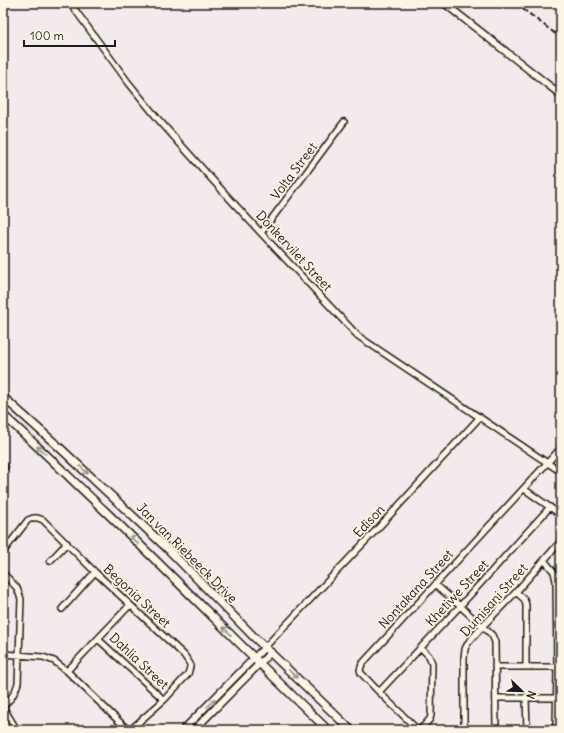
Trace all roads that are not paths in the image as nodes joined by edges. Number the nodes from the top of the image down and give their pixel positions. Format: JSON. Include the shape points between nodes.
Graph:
{"nodes":[{"id":1,"x":70,"y":3,"type":"edge"},
{"id":2,"x":444,"y":3,"type":"edge"},
{"id":3,"x":561,"y":95,"type":"edge"},
{"id":4,"x":344,"y":122,"type":"dead end"},
{"id":5,"x":261,"y":233,"type":"junction"},
{"id":6,"x":3,"y":397,"type":"edge"},
{"id":7,"x":3,"y":415,"type":"edge"},
{"id":8,"x":480,"y":417,"type":"junction"},
{"id":9,"x":561,"y":448,"type":"edge"},
{"id":10,"x":548,"y":463,"type":"junction"},
{"id":11,"x":561,"y":472,"type":"edge"},
{"id":12,"x":524,"y":490,"type":"junction"},
{"id":13,"x":550,"y":507,"type":"junction"},
{"id":14,"x":561,"y":515,"type":"edge"},
{"id":15,"x":561,"y":541,"type":"edge"},
{"id":16,"x":67,"y":543,"type":"junction"},
{"id":17,"x":3,"y":552,"type":"edge"},
{"id":18,"x":544,"y":560,"type":"junction"},
{"id":19,"x":50,"y":561,"type":"dead end"},
{"id":20,"x":95,"y":572,"type":"junction"},
{"id":21,"x":3,"y":573,"type":"edge"},
{"id":22,"x":436,"y":585,"type":"junction"},
{"id":23,"x":516,"y":592,"type":"junction"},
{"id":24,"x":130,"y":605,"type":"junction"},
{"id":25,"x":460,"y":606,"type":"junction"},
{"id":26,"x":62,"y":609,"type":"dead end"},
{"id":27,"x":482,"y":627,"type":"junction"},
{"id":28,"x":98,"y":639,"type":"junction"},
{"id":29,"x":420,"y":648,"type":"junction"},
{"id":30,"x":268,"y":650,"type":"junction"},
{"id":31,"x":3,"y":654,"type":"edge"},
{"id":32,"x":18,"y":654,"type":"junction"},
{"id":33,"x":257,"y":662,"type":"junction"},
{"id":34,"x":495,"y":667,"type":"junction"},
{"id":35,"x":526,"y":667,"type":"junction"},
{"id":36,"x":559,"y":667,"type":"edge"},
{"id":37,"x":67,"y":671,"type":"junction"},
{"id":38,"x":379,"y":692,"type":"junction"},
{"id":39,"x":496,"y":698,"type":"junction"},
{"id":40,"x":526,"y":698,"type":"junction"},
{"id":41,"x":557,"y":698,"type":"junction"},
{"id":42,"x":164,"y":700,"type":"junction"},
{"id":43,"x":3,"y":706,"type":"edge"},
{"id":44,"x":559,"y":728,"type":"edge"},
{"id":45,"x":527,"y":729,"type":"edge"},
{"id":46,"x":17,"y":730,"type":"edge"},
{"id":47,"x":129,"y":730,"type":"edge"},
{"id":48,"x":183,"y":730,"type":"edge"},
{"id":49,"x":194,"y":730,"type":"edge"},
{"id":50,"x":328,"y":730,"type":"edge"},
{"id":51,"x":351,"y":730,"type":"edge"},
{"id":52,"x":419,"y":730,"type":"edge"},
{"id":53,"x":464,"y":730,"type":"edge"},
{"id":54,"x":496,"y":730,"type":"edge"}],
"edges":[{"from":1,"to":5,"type":"street","name":"Donkervilet Street","via":[[156,117]]},
{"from":2,"to":3,"type":"street"},
{"from":4,"to":5,"type":"street","name":"Volta Street"},
{"from":5,"to":8,"type":"street","name":"Donkervilet Street","via":[[358,336]]},
{"from":6,"to":30,"type":"main road","name":"Jan van Riebeeck Drive","one_way":true,"via":[[189,570]]},
{"from":33,"to":7,"type":"main road","name":"Jan van Riebeeck Drive","one_way":true,"via":[[137,542]]},
{"from":8,"to":10,"type":"street","name":"Donkervilet Street"},
{"from":8,"to":30,"type":"street","name":"Edison","via":[[274,638]]},
{"from":9,"to":10,"type":"street","name":"Nontakana Street"},
{"from":10,"to":11,"type":"street","name":"Donkervilet Street"},
{"from":10,"to":12,"type":"street","name":"Nontakana Street"},
{"from":12,"to":13,"type":"street"},
{"from":12,"to":22,"type":"street","name":"Nontakana Street"},
{"from":13,"to":14,"type":"street"},
{"from":13,"to":25,"type":"street","name":"Khetiwe Street"},
{"from":15,"to":18,"type":"street","name":"Dumisani Street"},
{"from":16,"to":17,"type":"street","name":"Begonia Street","via":[[48,524],[36,517],[28,520]]},
{"from":16,"to":19,"type":"street"},
{"from":16,"to":20,"type":"street","name":"Begonia Street"},
{"from":18,"to":23,"type":"street","name":"Dumisani Street"},
{"from":18,"to":36,"type":"street","via":[[556,576]]},
{"from":20,"to":24,"type":"street","name":"Begonia Street"},
{"from":20,"to":26,"type":"street"},
{"from":21,"to":32,"type":"street","via":[[20,593]]},
{"from":22,"to":25,"type":"street"},
{"from":22,"to":38,"type":"street","name":"Nontakana Street","via":[[362,664],[361,673]]},
{"from":23,"to":27,"type":"street","name":"Dumisani Street"},
{"from":23,"to":35,"type":"street","via":[[524,599],[526,605]]},
{"from":24,"to":28,"type":"street"},
{"from":24,"to":42,"type":"street","name":"Begonia Street","via":[[184,655],[190,664],[188,674]]},
{"from":25,"to":27,"type":"street"},
{"from":25,"to":29,"type":"street","name":"Khetiwe Street"},
{"from":27,"to":34,"type":"street","via":[[492,635],[495,642]]},
{"from":27,"to":53,"type":"street","name":"Dumisani Street","via":[[465,649]]},
{"from":28,"to":37,"type":"street"},
{"from":28,"to":42,"type":"street","name":"Dahlia Street"},
{"from":29,"to":38,"type":"street","name":"Khetiwe Street"},
{"from":29,"to":52,"type":"street","via":[[429,656],[432,664],[431,715]]},
{"from":30,"to":33,"type":"street"},
{"from":30,"to":51,"type":"main road","name":"Jan van Riebeeck Drive","one_way":true},
{"from":31,"to":32,"type":"street"},
{"from":32,"to":37,"type":"street","via":[[49,658]]},
{"from":32,"to":43,"type":"street","via":[[16,690]]},
{"from":48,"to":33,"type":"street","one_way":true},
{"from":33,"to":49,"type":"street"},
{"from":33,"to":50,"type":"main road","name":"Jan van Riebeeck Drive"},
{"from":34,"to":35,"type":"street"},
{"from":34,"to":39,"type":"street"},
{"from":35,"to":36,"type":"street"},
{"from":36,"to":41,"type":"street"},
{"from":37,"to":47,"type":"street"},
{"from":38,"to":52,"type":"street","name":"Nontakana Street"},
{"from":39,"to":40,"type":"street"},
{"from":39,"to":54,"type":"street"},
{"from":40,"to":41,"type":"street"},
{"from":40,"to":45,"type":"street"},
{"from":41,"to":44,"type":"street"},
{"from":42,"to":47,"type":"street","name":"Begonia Street"},
{"from":43,"to":46,"type":"street"},
{"from":44,"to":45,"type":"street"}]}
